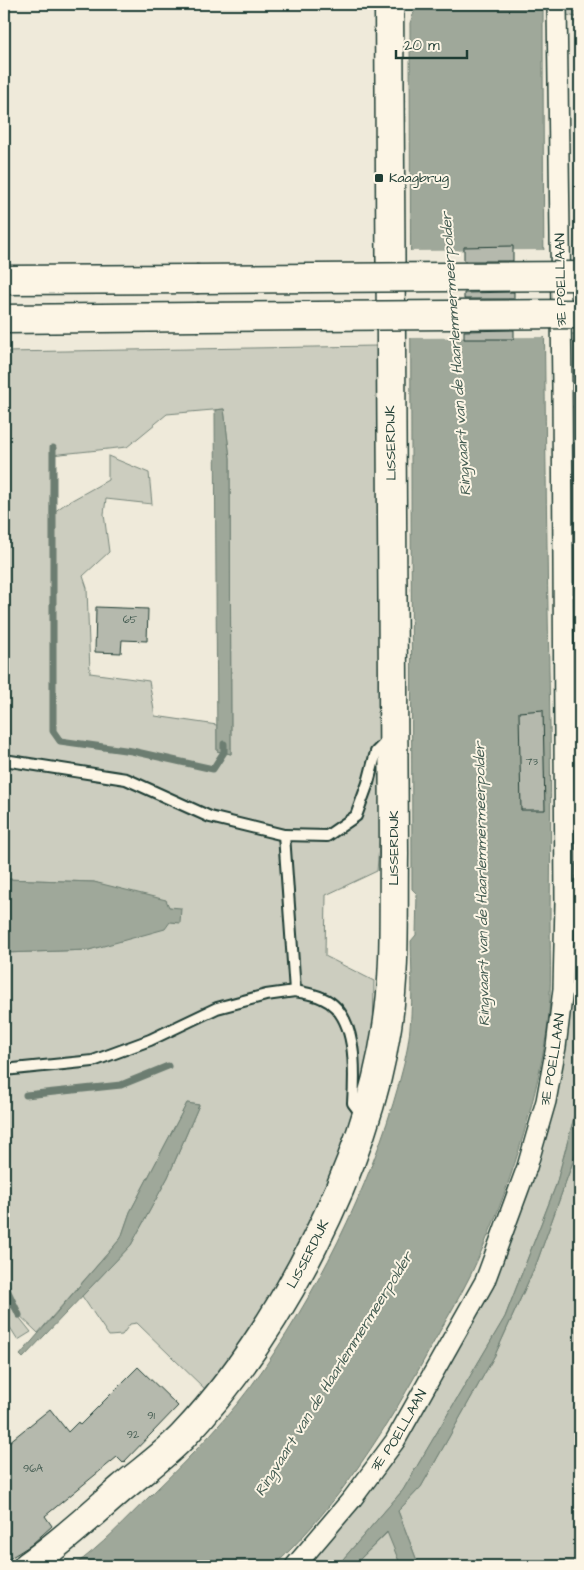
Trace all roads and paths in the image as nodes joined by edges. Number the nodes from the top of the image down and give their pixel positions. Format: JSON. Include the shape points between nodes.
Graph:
{"nodes":[{"id":1,"x":388,"y":4,"type":"edge"},
{"id":2,"x":557,"y":4,"type":"edge"},
{"id":3,"x":580,"y":276,"type":"edge"},
{"id":4,"x":4,"y":280,"type":"edge"},
{"id":5,"x":580,"y":314,"type":"edge"},
{"id":6,"x":4,"y":319,"type":"edge"},
{"id":7,"x":571,"y":388,"type":"edge"},
{"id":8,"x":394,"y":733,"type":"junction"},
{"id":9,"x":4,"y":760,"type":"edge"},
{"id":10,"x":284,"y":835,"type":"junction"},
{"id":11,"x":295,"y":991,"type":"junction"},
{"id":12,"x":4,"y":1070,"type":"edge"},
{"id":13,"x":366,"y":1120,"type":"junction"},
{"id":14,"x":28,"y":1566,"type":"edge"},
{"id":15,"x":295,"y":1566,"type":"edge"}],
"edges":[{"from":1,"to":8,"type":"main road","name":"LISSERDIJK"},
{"from":2,"to":7,"type":"street","name":"3E POELLAAN"},
{"from":3,"to":4,"type":"main road","bridge":true},
{"from":5,"to":6,"type":"main road","bridge":true},
{"from":7,"to":15,"type":"street","name":"3E POELLAAN","via":[[563,989],[546,1101],[528,1167],[485,1280],[395,1442]]},
{"from":8,"to":10,"type":"lane","via":[[376,752],[356,816],[327,836]]},
{"from":8,"to":13,"type":"main road","name":"LISSERDIJK","via":[[391,989],[387,1027]]},
{"from":9,"to":10,"type":"lane","via":[[126,779],[210,817]]},
{"from":10,"to":11,"type":"lane"},
{"from":11,"to":12,"type":"lane","via":[[217,1008],[150,1040],[94,1061]]},
{"from":11,"to":13,"type":"lane","via":[[323,998],[345,1017],[356,1067],[353,1103]]},
{"from":13,"to":14,"type":"main road","name":"LISSERDIJK","via":[[334,1199],[298,1272],[272,1318],[218,1394],[182,1438]]}]}
